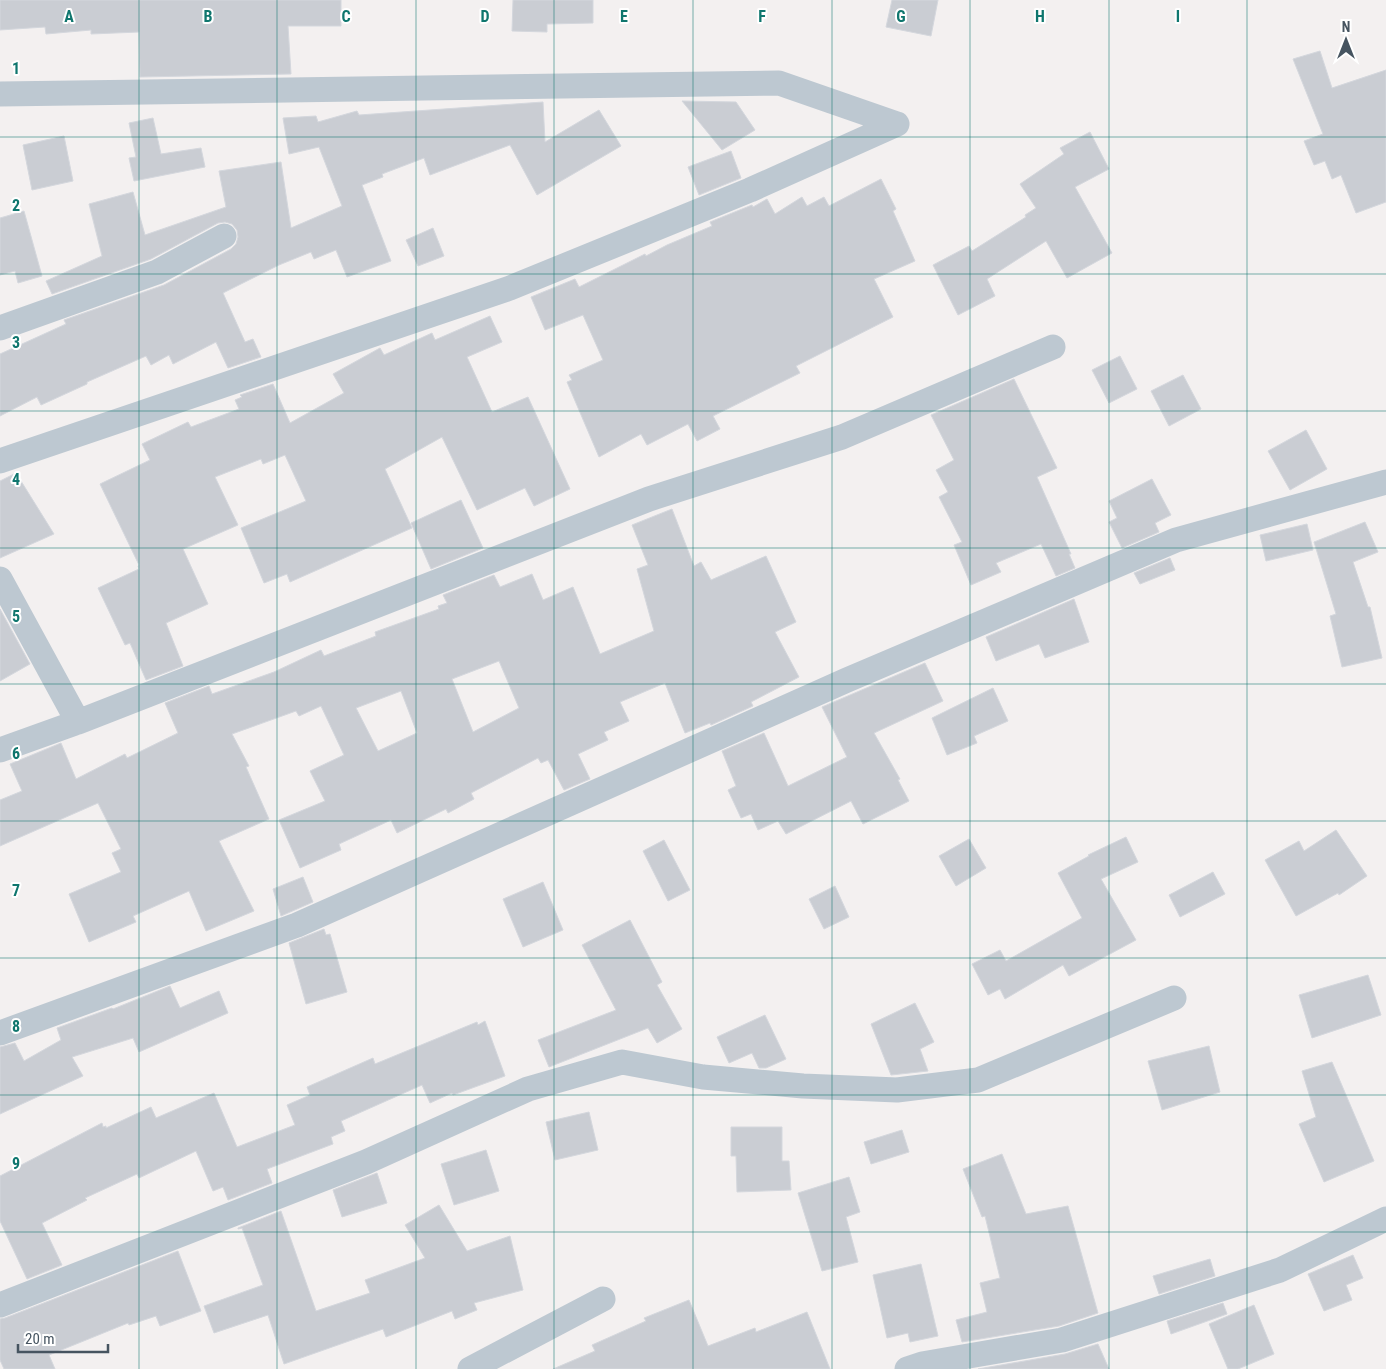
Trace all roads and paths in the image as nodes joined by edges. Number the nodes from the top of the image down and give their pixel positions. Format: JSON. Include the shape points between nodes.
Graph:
{"nodes":[{"id":1,"x":0,"y":94,"type":"edge"},
{"id":2,"x":224,"y":236,"type":"dead end"},
{"id":3,"x":0,"y":328,"type":"edge"},
{"id":4,"x":1053,"y":347,"type":"dead end"},
{"id":5,"x":0,"y":461,"type":"edge"},
{"id":6,"x":1386,"y":482,"type":"edge"},
{"id":7,"x":0,"y":579,"type":"edge"},
{"id":8,"x":78,"y":722,"type":"junction"},
{"id":9,"x":0,"y":750,"type":"edge"},
{"id":10,"x":1174,"y":998,"type":"dead end"},
{"id":11,"x":0,"y":1033,"type":"edge"},
{"id":12,"x":1386,"y":1219,"type":"edge"},
{"id":13,"x":603,"y":1299,"type":"dead end"},
{"id":14,"x":0,"y":1305,"type":"edge"},
{"id":15,"x":918,"y":1367,"type":"edge"},
{"id":16,"x":470,"y":1369,"type":"edge"}],
"edges":[{"from":1,"to":5,"type":"street","via":[[779,83],[897,124],[750,190],[510,288]]},
{"from":2,"to":3,"type":"street","via":[[157,272]]},
{"from":4,"to":8,"type":"street","via":[[842,437],[649,499]]},
{"from":6,"to":11,"type":"street","via":[[1176,540],[847,680],[297,925]]},
{"from":7,"to":8,"type":"street"},
{"from":8,"to":9,"type":"street"},
{"from":10,"to":14,"type":"street","via":[[978,1080],[897,1090],[704,1077],[622,1062],[528,1089],[366,1162]]},
{"from":12,"to":15,"type":"street","via":[[1280,1270],[1062,1340]]},
{"from":13,"to":16,"type":"street"}]}
